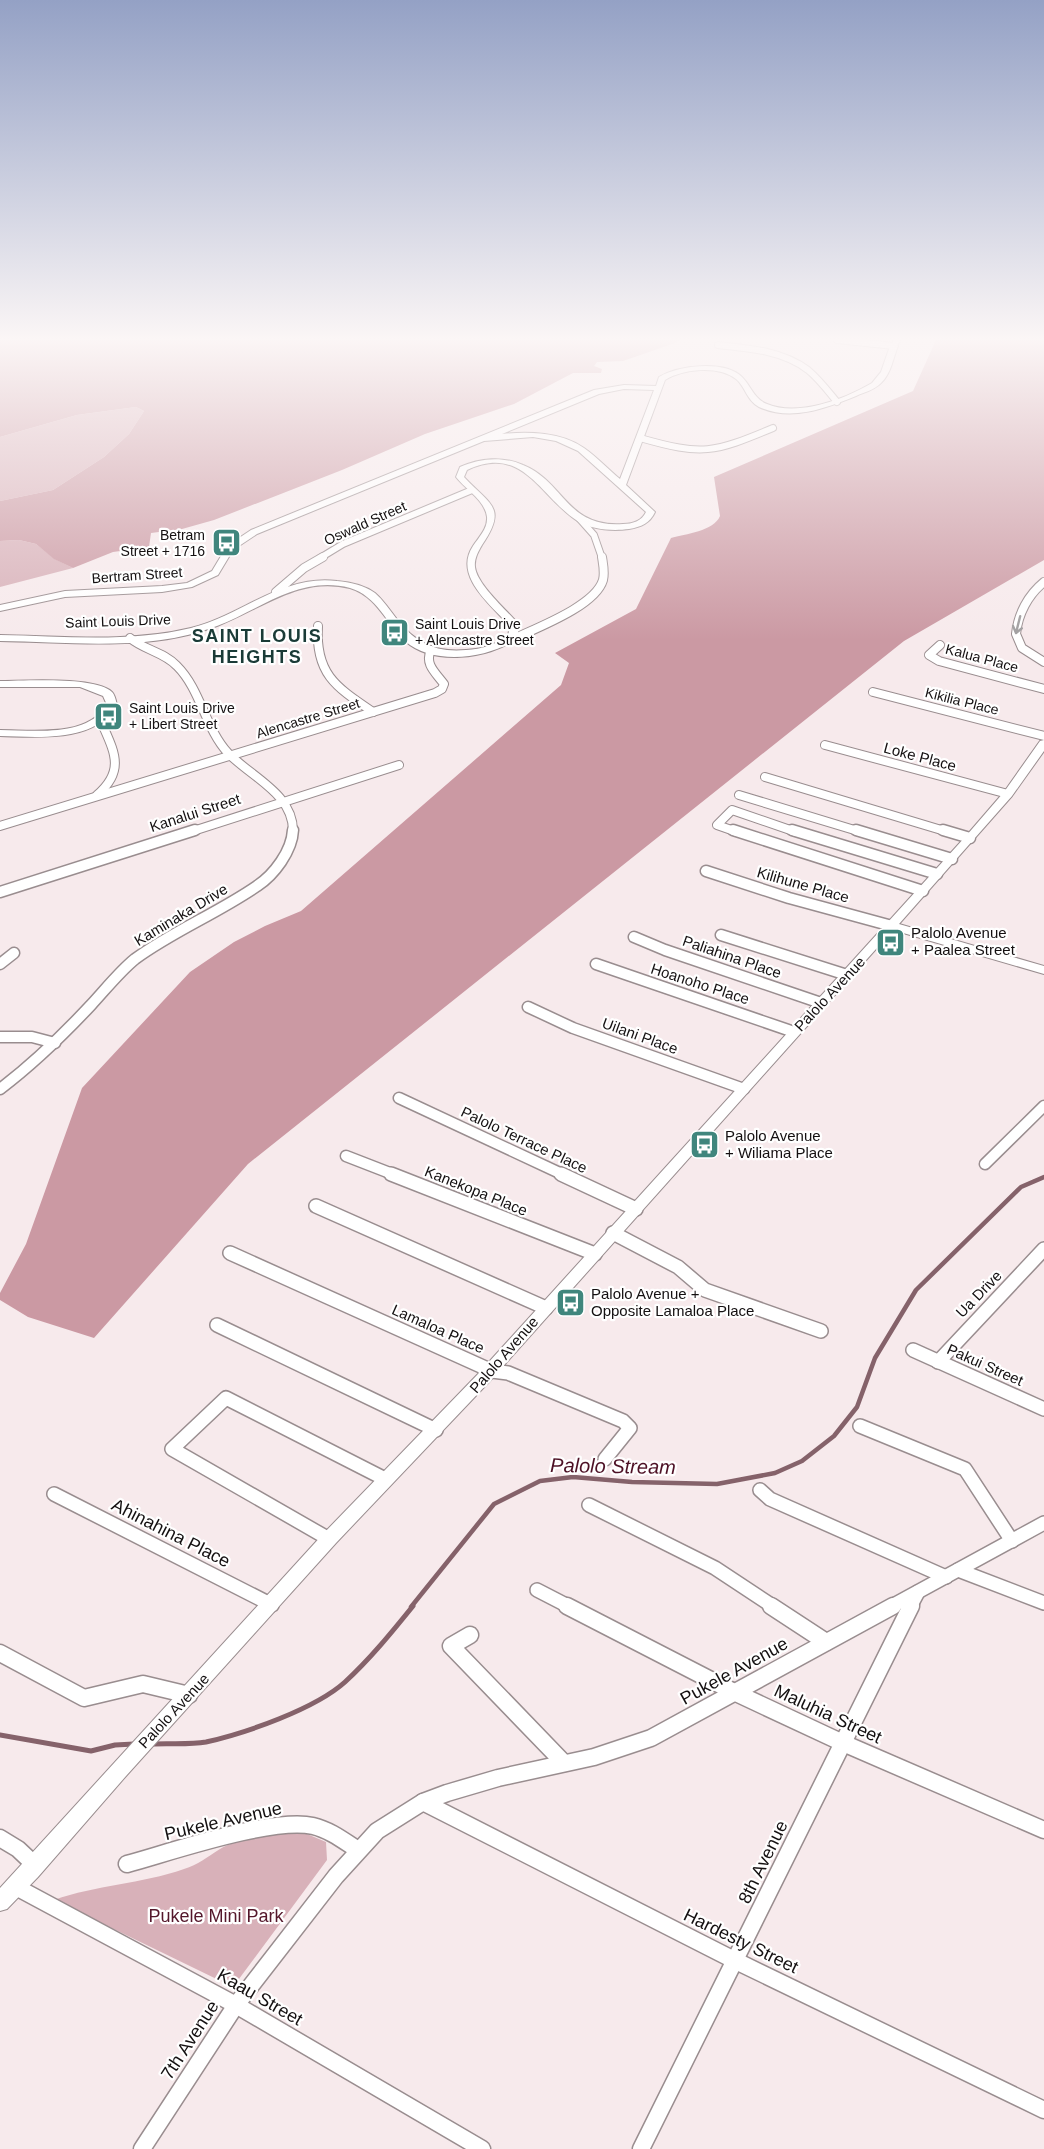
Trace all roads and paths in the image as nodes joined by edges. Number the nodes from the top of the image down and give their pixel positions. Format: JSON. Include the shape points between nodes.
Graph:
{"nodes":[{"id":1,"x":479,"y":440,"type":"edge"},
{"id":2,"x":559,"y":440,"type":"edge"},
{"id":3,"x":639,"y":440,"type":"edge"},
{"id":4,"x":649,"y":440,"type":"edge"},
{"id":5,"x":742,"y":440,"type":"edge"},
{"id":6,"x":622,"y":484,"type":"junction"},
{"id":7,"x":472,"y":489,"type":"junction"},
{"id":8,"x":578,"y":517,"type":"junction"},
{"id":9,"x":1044,"y":582,"type":"edge"},
{"id":10,"x":276,"y":592,"type":"junction"},
{"id":11,"x":0,"y":608,"type":"edge"},
{"id":12,"x":318,"y":626,"type":"dead end"},
{"id":13,"x":0,"y":638,"type":"edge"},
{"id":14,"x":130,"y":638,"type":"junction"},
{"id":15,"x":509,"y":640,"type":"junction"},
{"id":16,"x":940,"y":645,"type":"dead end"},
{"id":17,"x":431,"y":650,"type":"junction"},
{"id":18,"x":1044,"y":662,"type":"edge"},
{"id":19,"x":0,"y":684,"type":"edge"},
{"id":20,"x":1044,"y":689,"type":"edge"},
{"id":21,"x":873,"y":692,"type":"dead end"},
{"id":22,"x":373,"y":712,"type":"junction"},
{"id":23,"x":100,"y":719,"type":"junction"},
{"id":24,"x":0,"y":733,"type":"edge"},
{"id":25,"x":1044,"y":736,"type":"edge"},
{"id":26,"x":1044,"y":743,"type":"edge"},
{"id":27,"x":825,"y":745,"type":"dead end"},
{"id":28,"x":232,"y":755,"type":"junction"},
{"id":29,"x":399,"y":765,"type":"dead end"},
{"id":30,"x":765,"y":777,"type":"dead end"},
{"id":31,"x":1008,"y":794,"type":"junction"},
{"id":32,"x":739,"y":795,"type":"dead end"},
{"id":33,"x":86,"y":800,"type":"junction"},
{"id":34,"x":283,"y":801,"type":"junction"},
{"id":35,"x":0,"y":826,"type":"edge"},
{"id":36,"x":970,"y":838,"type":"junction"},
{"id":37,"x":952,"y":859,"type":"junction"},
{"id":38,"x":706,"y":871,"type":"dead end"},
{"id":39,"x":937,"y":874,"type":"junction"},
{"id":40,"x":923,"y":891,"type":"junction"},
{"id":41,"x":0,"y":892,"type":"edge"},
{"id":42,"x":892,"y":926,"type":"junction"},
{"id":43,"x":721,"y":935,"type":"dead end"},
{"id":44,"x":634,"y":937,"type":"dead end"},
{"id":45,"x":14,"y":953,"type":"dead end"},
{"id":46,"x":0,"y":964,"type":"edge"},
{"id":47,"x":596,"y":964,"type":"dead end"},
{"id":48,"x":1044,"y":970,"type":"edge"},
{"id":49,"x":847,"y":975,"type":"junction"},
{"id":50,"x":821,"y":1003,"type":"junction"},
{"id":51,"x":528,"y":1007,"type":"dead end"},
{"id":52,"x":794,"y":1032,"type":"junction"},
{"id":53,"x":0,"y":1037,"type":"edge"},
{"id":54,"x":55,"y":1043,"type":"junction"},
{"id":55,"x":0,"y":1089,"type":"edge"},
{"id":56,"x":744,"y":1089,"type":"junction"},
{"id":57,"x":399,"y":1098,"type":"dead end"},
{"id":58,"x":1044,"y":1106,"type":"edge"},
{"id":59,"x":346,"y":1156,"type":"dead end"},
{"id":60,"x":985,"y":1164,"type":"dead end"},
{"id":61,"x":316,"y":1206,"type":"dead end"},
{"id":62,"x":636,"y":1209,"type":"junction"},
{"id":63,"x":614,"y":1233,"type":"junction"},
{"id":64,"x":1044,"y":1250,"type":"edge"},
{"id":65,"x":230,"y":1253,"type":"dead end"},
{"id":66,"x":595,"y":1254,"type":"junction"},
{"id":67,"x":546,"y":1308,"type":"junction"},
{"id":68,"x":217,"y":1325,"type":"dead end"},
{"id":69,"x":820,"y":1331,"type":"dead end"},
{"id":70,"x":913,"y":1350,"type":"dead end"},
{"id":71,"x":938,"y":1362,"type":"junction"},
{"id":72,"x":492,"y":1371,"type":"junction"},
{"id":73,"x":1044,"y":1409,"type":"edge"},
{"id":74,"x":860,"y":1426,"type":"dead end"},
{"id":75,"x":436,"y":1430,"type":"junction"},
{"id":76,"x":605,"y":1459,"type":"dead end"},
{"id":77,"x":385,"y":1479,"type":"junction"},
{"id":78,"x":760,"y":1490,"type":"dead end"},
{"id":79,"x":54,"y":1494,"type":"dead end"},
{"id":80,"x":589,"y":1505,"type":"dead end"},
{"id":81,"x":1044,"y":1523,"type":"edge"},
{"id":82,"x":329,"y":1539,"type":"junction"},
{"id":83,"x":1012,"y":1541,"type":"junction"},
{"id":84,"x":952,"y":1573,"type":"junction"},
{"id":85,"x":537,"y":1590,"type":"dead end"},
{"id":86,"x":918,"y":1592,"type":"junction"},
{"id":87,"x":1044,"y":1603,"type":"edge"},
{"id":88,"x":272,"y":1605,"type":"junction"},
{"id":89,"x":470,"y":1635,"type":"dead end"},
{"id":90,"x":826,"y":1642,"type":"junction"},
{"id":91,"x":0,"y":1653,"type":"edge"},
{"id":92,"x":736,"y":1693,"type":"junction"},
{"id":93,"x":189,"y":1695,"type":"junction"},
{"id":94,"x":843,"y":1743,"type":"junction"},
{"id":95,"x":564,"y":1763,"type":"junction"},
{"id":96,"x":423,"y":1802,"type":"junction"},
{"id":97,"x":1044,"y":1830,"type":"edge"},
{"id":98,"x":0,"y":1838,"type":"edge"},
{"id":99,"x":358,"y":1850,"type":"junction"},
{"id":100,"x":127,"y":1864,"type":"dead end"},
{"id":101,"x":36,"y":1866,"type":"junction"},
{"id":102,"x":16,"y":1887,"type":"junction"},
{"id":103,"x":0,"y":1902,"type":"edge"},
{"id":104,"x":736,"y":1960,"type":"junction"},
{"id":105,"x":236,"y":2005,"type":"junction"},
{"id":106,"x":1044,"y":2110,"type":"edge"},
{"id":107,"x":142,"y":2149,"type":"edge"},
{"id":108,"x":482,"y":2149,"type":"edge"},
{"id":109,"x":642,"y":2149,"type":"edge"}],
"edges":[{"from":1,"to":11,"type":"street","name":"Bertram Street","via":[[244,537],[230,548],[215,573],[197,582],[162,589],[65,594]]},
{"from":2,"to":6,"type":"street","via":[[581,449]]},
{"from":3,"to":6,"type":"street"},
{"from":4,"to":5,"type":"street","via":[[706,451]]},
{"from":6,"to":8,"type":"street","via":[[650,510],[646,520],[612,527],[591,524]]},
{"from":7,"to":8,"type":"street","via":[[460,477],[465,468],[487,462],[518,464]]},
{"from":7,"to":10,"type":"street","name":"Oswald Street","via":[[333,550],[304,567]]},
{"from":7,"to":15,"type":"street","via":[[488,506],[491,521],[471,555],[470,571],[514,622],[516,630]]},
{"from":8,"to":15,"type":"street","via":[[599,544],[604,571],[600,586],[578,606]]},
{"from":9,"to":18,"type":"street","one_way":true,"via":[[1027,601],[1015,634],[1017,642]]},
{"from":10,"to":14,"type":"street","name":"Saint Louis Drive","via":[[209,626]]},
{"from":10,"to":17,"type":"street","name":"Saint Louis Drive","via":[[315,583],[363,589],[376,598],[411,640]]},
{"from":12,"to":22,"type":"street","via":[[316,651],[326,675]]},
{"from":13,"to":14,"type":"street","name":"Saint Louis Drive"},
{"from":14,"to":28,"type":"street","name":"Kaminaka Drive","via":[[181,669]]},
{"from":15,"to":17,"type":"street","name":"Saint Louis Drive","via":[[477,652]]},
{"from":16,"to":20,"type":"street","name":"Kalua Place","via":[[929,655],[939,661]]},
{"from":17,"to":22,"type":"street","name":"Alencastre Street","via":[[427,661],[443,682],[442,689]]},
{"from":19,"to":23,"type":"street","via":[[72,683],[99,689],[108,694],[112,705]]},
{"from":21,"to":25,"type":"street","name":"Kikilia Place"},
{"from":22,"to":28,"type":"street","name":"Alencastre Street"},
{"from":23,"to":24,"type":"street","via":[[66,731]]},
{"from":23,"to":33,"type":"street","via":[[117,772],[110,784]]},
{"from":26,"to":31,"type":"street","name":"Palolo Avenue"},
{"from":27,"to":31,"type":"street","name":"Loke Place"},
{"from":28,"to":33,"type":"street","name":"Alencastre Street"},
{"from":28,"to":34,"type":"street","name":"Kaminaka Drive"},
{"from":29,"to":34,"type":"street","name":"Kanalui Street"},
{"from":30,"to":36,"type":"street"},
{"from":31,"to":36,"type":"street","name":"Palolo Avenue"},
{"from":32,"to":37,"type":"street"},
{"from":33,"to":35,"type":"street","name":"Alencastre Street"},
{"from":34,"to":41,"type":"street","name":"Kanalui Street"},
{"from":34,"to":54,"type":"street","name":"Kaminaka Drive","via":[[291,817],[293,836],[283,861],[272,874],[134,962]]},
{"from":36,"to":37,"type":"street","name":"Palolo Avenue"},
{"from":37,"to":39,"type":"street","name":"Palolo Avenue"},
{"from":38,"to":42,"type":"street","name":"Kilihune Place"},
{"from":39,"to":40,"type":"street","name":"Palolo Avenue"},
{"from":39,"to":40,"type":"street","via":[[732,810],[717,825]]},
{"from":40,"to":42,"type":"street","name":"Palolo Avenue"},
{"from":42,"to":48,"type":"street"},
{"from":42,"to":49,"type":"street","name":"Palolo Avenue"},
{"from":43,"to":49,"type":"street","name":"Paliahina Place"},
{"from":44,"to":50,"type":"street","name":"Paliahina Place"},
{"from":45,"to":46,"type":"street"},
{"from":47,"to":52,"type":"street","name":"Hoanoho Place"},
{"from":49,"to":50,"type":"street","name":"Palolo Avenue"},
{"from":50,"to":52,"type":"street","name":"Palolo Avenue"},
{"from":51,"to":56,"type":"street","name":"Uilani Place","via":[[573,1028]]},
{"from":52,"to":56,"type":"street","name":"Palolo Avenue"},
{"from":53,"to":54,"type":"street","via":[[32,1037]]},
{"from":54,"to":55,"type":"street","name":"Kaminaka Drive"},
{"from":56,"to":62,"type":"street","name":"Palolo Avenue"},
{"from":57,"to":62,"type":"street","name":"Palolo Terrace Place"},
{"from":58,"to":60,"type":"street"},
{"from":59,"to":66,"type":"street","name":"Kanekopa Place"},
{"from":61,"to":67,"type":"street"},
{"from":62,"to":63,"type":"street","name":"Palolo Avenue"},
{"from":63,"to":66,"type":"street","name":"Palolo Avenue"},
{"from":63,"to":69,"type":"street","via":[[678,1267],[705,1290]]},
{"from":64,"to":71,"type":"street","name":"Ua Drive"},
{"from":65,"to":72,"type":"street","name":"Lamaloa Place"},
{"from":66,"to":67,"type":"street","name":"Palolo Avenue"},
{"from":67,"to":72,"type":"street","name":"Palolo Avenue"},
{"from":68,"to":75,"type":"street"},
{"from":70,"to":71,"type":"street","name":"Pakui Street"},
{"from":71,"to":73,"type":"street","name":"Pakui Street"},
{"from":72,"to":75,"type":"street","name":"Palolo Avenue"},
{"from":72,"to":76,"type":"street","name":"Lamaloa Place","via":[[508,1373],[623,1421],[630,1428]]},
{"from":74,"to":83,"type":"street","via":[[965,1469]]},
{"from":75,"to":77,"type":"street","name":"Palolo Avenue"},
{"from":77,"to":82,"type":"street","name":"Palolo Avenue"},
{"from":77,"to":82,"type":"street","via":[[226,1398],[172,1449]]},
{"from":78,"to":84,"type":"street","via":[[780,1504]]},
{"from":79,"to":88,"type":"street","name":"Ahinahina Place"},
{"from":80,"to":90,"type":"street","via":[[715,1568]]},
{"from":81,"to":83,"type":"street","name":"Pukele Avenue"},
{"from":82,"to":88,"type":"street","name":"Palolo Avenue"},
{"from":83,"to":84,"type":"street","name":"Pukele Avenue"},
{"from":84,"to":86,"type":"street","name":"Pukele Avenue"},
{"from":84,"to":87,"type":"street"},
{"from":85,"to":92,"type":"street","name":"Maluhia Street"},
{"from":86,"to":90,"type":"street","name":"Pukele Avenue"},
{"from":86,"to":94,"type":"street","name":"8th Avenue"},
{"from":88,"to":93,"type":"street","name":"Palolo Avenue"},
{"from":89,"to":95,"type":"street","via":[[452,1646]]},
{"from":90,"to":92,"type":"street","name":"Pukele Avenue"},
{"from":91,"to":93,"type":"street","via":[[84,1698],[143,1684]]},
{"from":92,"to":94,"type":"street","name":"Maluhia Street"},
{"from":92,"to":95,"type":"street","name":"Pukele Avenue","via":[[651,1738]]},
{"from":93,"to":101,"type":"street","name":"Palolo Avenue"},
{"from":94,"to":97,"type":"street","name":"Maluhia Street"},
{"from":94,"to":104,"type":"street","name":"8th Avenue"},
{"from":95,"to":96,"type":"street","name":"Pukele Avenue","via":[[473,1784]]},
{"from":96,"to":99,"type":"street","name":"7th Avenue","via":[[377,1831]]},
{"from":96,"to":104,"type":"street","name":"Hardesty Street"},
{"from":98,"to":101,"type":"street"},
{"from":99,"to":100,"type":"street","name":"Pukele Avenue","via":[[329,1831],[296,1824],[255,1830]]},
{"from":99,"to":105,"type":"street","name":"7th Avenue"},
{"from":101,"to":102,"type":"street","name":"Palolo Avenue"},
{"from":102,"to":103,"type":"street","name":"Palolo Avenue"},
{"from":102,"to":105,"type":"street","name":"Kaau Street"},
{"from":104,"to":106,"type":"street","name":"Hardesty Street"},
{"from":104,"to":109,"type":"street","name":"8th Avenue"},
{"from":105,"to":107,"type":"street","name":"7th Avenue"},
{"from":105,"to":108,"type":"street","name":"Kaau Street"}]}
